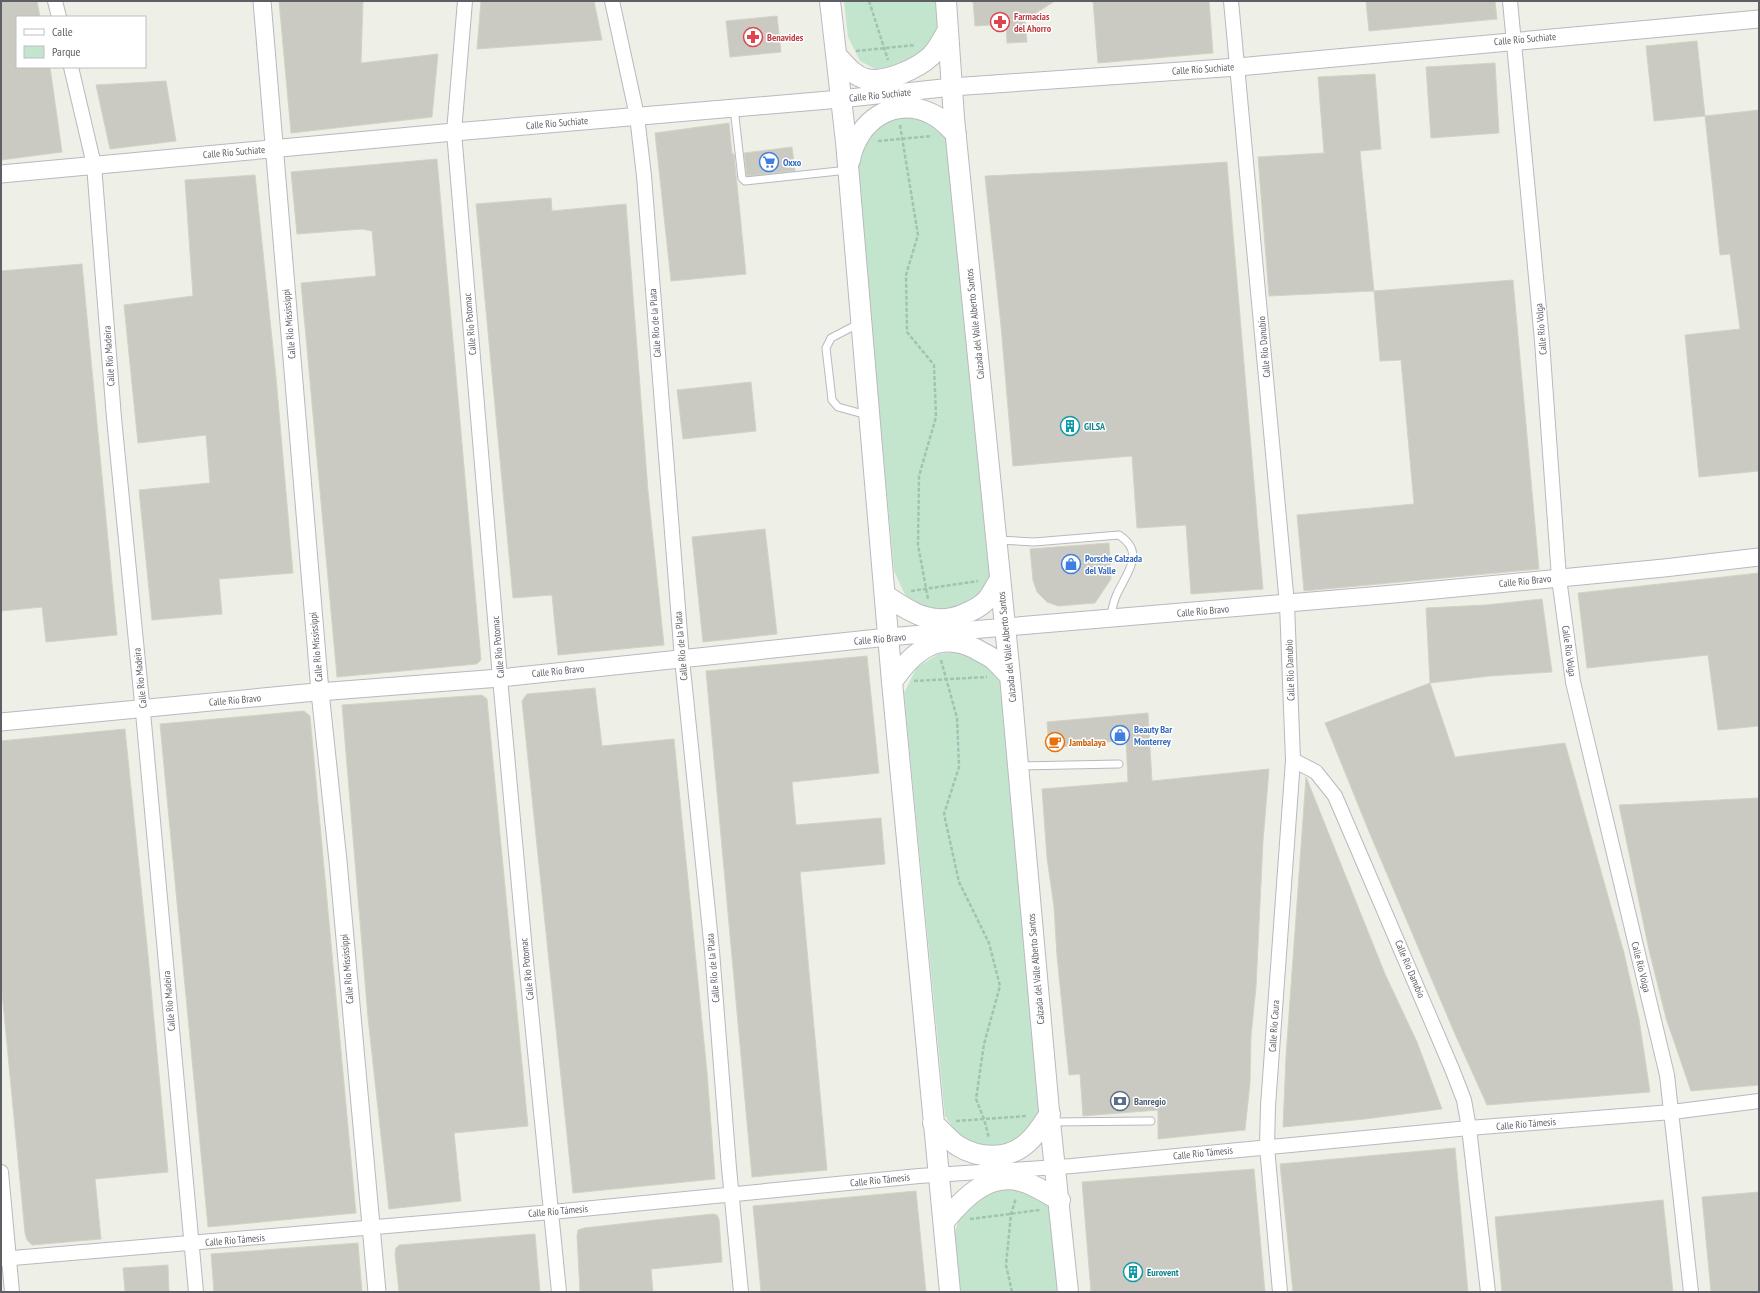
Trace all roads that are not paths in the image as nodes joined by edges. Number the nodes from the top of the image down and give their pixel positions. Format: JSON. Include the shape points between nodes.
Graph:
{"nodes":[{"id":1,"x":55,"y":1,"type":"edge"},
{"id":2,"x":262,"y":1,"type":"edge"},
{"id":3,"x":465,"y":1,"type":"edge"},
{"id":4,"x":612,"y":1,"type":"edge"},
{"id":5,"x":830,"y":1,"type":"edge"},
{"id":6,"x":946,"y":1,"type":"edge"},
{"id":7,"x":1231,"y":1,"type":"edge"},
{"id":8,"x":1510,"y":1,"type":"edge"},
{"id":9,"x":59,"y":16,"type":"edge"},
{"id":10,"x":1759,"y":19,"type":"edge"},
{"id":11,"x":948,"y":30,"type":"junction"},
{"id":12,"x":1513,"y":40,"type":"junction"},
{"id":13,"x":843,"y":53,"type":"junction"},
{"id":14,"x":1238,"y":67,"type":"junction"},
{"id":15,"x":71,"y":68,"type":"edge"},
{"id":16,"x":952,"y":87,"type":"junction"},
{"id":17,"x":840,"y":99,"type":"junction"},
{"id":18,"x":734,"y":108,"type":"junction"},
{"id":19,"x":638,"y":116,"type":"junction"},
{"id":20,"x":454,"y":132,"type":"junction"},
{"id":21,"x":956,"y":134,"type":"junction"},
{"id":22,"x":275,"y":148,"type":"junction"},
{"id":23,"x":94,"y":165,"type":"junction"},
{"id":24,"x":848,"y":170,"type":"junction"},
{"id":25,"x":1,"y":174,"type":"edge"},
{"id":26,"x":862,"y":322,"type":"junction"},
{"id":27,"x":870,"y":416,"type":"junction"},
{"id":28,"x":996,"y":540,"type":"junction"},
{"id":29,"x":1759,"y":557,"type":"edge"},
{"id":30,"x":1000,"y":578,"type":"junction"},
{"id":31,"x":1559,"y":578,"type":"junction"},
{"id":32,"x":885,"y":594,"type":"junction"},
{"id":33,"x":1287,"y":604,"type":"junction"},
{"id":34,"x":1110,"y":619,"type":"junction"},
{"id":35,"x":1005,"y":628,"type":"junction"},
{"id":36,"x":888,"y":638,"type":"junction"},
{"id":37,"x":682,"y":659,"type":"junction"},
{"id":38,"x":1010,"y":676,"type":"junction"},
{"id":39,"x":500,"y":678,"type":"junction"},
{"id":40,"x":892,"y":682,"type":"junction"},
{"id":41,"x":320,"y":692,"type":"junction"},
{"id":42,"x":142,"y":708,"type":"junction"},
{"id":43,"x":1,"y":722,"type":"edge"},
{"id":44,"x":1292,"y":760,"type":"junction"},
{"id":45,"x":1119,"y":764,"type":"dead end"},
{"id":46,"x":1018,"y":766,"type":"junction"},
{"id":47,"x":1759,"y":1101,"type":"edge"},
{"id":48,"x":1672,"y":1112,"type":"junction"},
{"id":49,"x":1050,"y":1118,"type":"junction"},
{"id":50,"x":1151,"y":1121,"type":"dead end"},
{"id":51,"x":933,"y":1123,"type":"junction"},
{"id":52,"x":1469,"y":1128,"type":"junction"},
{"id":53,"x":1267,"y":1147,"type":"junction"},
{"id":54,"x":1056,"y":1167,"type":"junction"},
{"id":55,"x":1,"y":1172,"type":"edge"},
{"id":56,"x":939,"y":1175,"type":"junction"},
{"id":57,"x":731,"y":1195,"type":"junction"},
{"id":58,"x":1060,"y":1204,"type":"junction"},
{"id":59,"x":552,"y":1212,"type":"junction"},
{"id":60,"x":944,"y":1222,"type":"junction"},
{"id":61,"x":370,"y":1228,"type":"junction"},
{"id":62,"x":191,"y":1243,"type":"junction"},
{"id":63,"x":5,"y":1259,"type":"edge"},
{"id":64,"x":12,"y":1292,"type":"edge"},
{"id":65,"x":196,"y":1292,"type":"edge"},
{"id":66,"x":377,"y":1292,"type":"edge"},
{"id":67,"x":559,"y":1292,"type":"edge"},
{"id":68,"x":741,"y":1292,"type":"edge"},
{"id":69,"x":950,"y":1292,"type":"edge"},
{"id":70,"x":1068,"y":1292,"type":"edge"},
{"id":71,"x":1280,"y":1292,"type":"edge"},
{"id":72,"x":1488,"y":1292,"type":"edge"},
{"id":73,"x":1691,"y":1292,"type":"edge"}],
"edges":[{"from":1,"to":9,"type":"street"},
{"from":2,"to":22,"type":"street","name":"Calle Río Mississippi"},
{"from":3,"to":20,"type":"street","name":"Calle Río Potomac"},
{"from":4,"to":19,"type":"street","name":"Calle Río de la Plata"},
{"from":5,"to":13,"type":"main road"},
{"from":6,"to":11,"type":"main road","name":"Calzada del Valle Alberto Santos"},
{"from":7,"to":14,"type":"street","name":"Calle Río Danubio"},
{"from":8,"to":12,"type":"street","name":"Calle Río Volga"},
{"from":10,"to":12,"type":"street","name":"Calle Río Suchiate"},
{"from":11,"to":13,"type":"main road","via":[[932,55],[912,70],[891,77],[867,80],[851,71]]},
{"from":11,"to":16,"type":"main road","name":"Calzada del Valle Alberto Santos"},
{"from":12,"to":14,"type":"street","name":"Calle Río Suchiate"},
{"from":12,"to":31,"type":"street","name":"Calle Río Volga","via":[[1542,341]]},
{"from":13,"to":17,"type":"main road"},
{"from":14,"to":16,"type":"street","name":"Calle Río Suchiate"},
{"from":14,"to":33,"type":"street","name":"Calle Río Danubio"},
{"from":15,"to":23,"type":"street","name":"Calle Río Madeira"},
{"from":16,"to":17,"type":"street","name":"Calle Río Suchiate"},
{"from":16,"to":21,"type":"main road","name":"Calzada del Valle Alberto Santos"},
{"from":17,"to":18,"type":"street","name":"Calle Río Suchiate"},
{"from":17,"to":24,"type":"main road"},
{"from":18,"to":19,"type":"street","name":"Calle Río Suchiate"},
{"from":18,"to":24,"type":"lane","via":[[742,178],[745,181]]},
{"from":19,"to":20,"type":"street","name":"Calle Río Suchiate"},
{"from":19,"to":37,"type":"street","name":"Calle Río de la Plata"},
{"from":20,"to":22,"type":"street","name":"Calle Río Suchiate"},
{"from":20,"to":39,"type":"street","name":"Calle Río Potomac"},
{"from":21,"to":24,"type":"main road","via":[[933,114],[915,108],[897,109],[877,116],[861,131],[852,150]]},
{"from":21,"to":28,"type":"main road","name":"Calzada del Valle Alberto Santos"},
{"from":22,"to":23,"type":"street","name":"Calle Río Suchiate"},
{"from":22,"to":41,"type":"street","name":"Calle Río Mississippi"},
{"from":23,"to":25,"type":"street","name":"Calle Río Suchiate"},
{"from":23,"to":42,"type":"street","name":"Calle Río Madeira","via":[[114,418]]},
{"from":24,"to":26,"type":"main road"},
{"from":26,"to":27,"type":"main road"},
{"from":26,"to":27,"type":"lane","via":[[831,338],[826,348],[832,400],[838,407]]},
{"from":27,"to":32,"type":"main road"},
{"from":28,"to":30,"type":"main road","name":"Calzada del Valle Alberto Santos"},
{"from":28,"to":34,"type":"lane","via":[[1034,542],[1119,535],[1132,548],[1133,564],[1116,596]]},
{"from":29,"to":31,"type":"street","name":"Calle Río Bravo"},
{"from":30,"to":32,"type":"main road","via":[[987,600],[973,611],[944,619],[932,620],[922,617]]},
{"from":30,"to":35,"type":"main road","name":"Calzada del Valle Alberto Santos"},
{"from":31,"to":33,"type":"street","name":"Calle Río Bravo"},
{"from":31,"to":48,"type":"street","name":"Calle Río Volga","via":[[1575,689],[1667,1075]]},
{"from":32,"to":36,"type":"main road"},
{"from":33,"to":34,"type":"street","name":"Calle Río Bravo"},
{"from":33,"to":44,"type":"street","name":"Calle Río Danubio"},
{"from":34,"to":35,"type":"street","name":"Calle Río Bravo"},
{"from":35,"to":36,"type":"street","name":"Calle Río Bravo"},
{"from":35,"to":38,"type":"main road","name":"Calzada del Valle Alberto Santos"},
{"from":36,"to":37,"type":"street","name":"Calle Río Bravo"},
{"from":36,"to":40,"type":"main road"},
{"from":37,"to":39,"type":"street","name":"Calle Río Bravo"},
{"from":37,"to":57,"type":"street","name":"Calle Río de la Plata","via":[[712,951]]},
{"from":38,"to":40,"type":"main road","via":[[991,658],[969,646],[955,642],[937,642],[923,648],[903,666]]},
{"from":38,"to":46,"type":"main road","name":"Calzada del Valle Alberto Santos"},
{"from":39,"to":41,"type":"street","name":"Calle Río Bravo"},
{"from":39,"to":59,"type":"street","name":"Calle Río Potomac"},
{"from":40,"to":51,"type":"main road"},
{"from":41,"to":42,"type":"street","name":"Calle Río Bravo"},
{"from":41,"to":61,"type":"street","name":"Calle Río Mississippi","via":[[338,861]]},
{"from":42,"to":43,"type":"street","name":"Calle Río Bravo"},
{"from":42,"to":62,"type":"street","name":"Calle Río Madeira"},
{"from":44,"to":52,"type":"street","name":"Calle Río Danubio","via":[[1316,772],[1335,796],[1452,1069],[1464,1100]]},
{"from":44,"to":53,"type":"street","name":"Calle Río Caura"},
{"from":45,"to":46,"type":"lane"},
{"from":46,"to":49,"type":"main road","name":"Calzada del Valle Alberto Santos"},
{"from":47,"to":48,"type":"street","name":"Calle Río Támesis"},
{"from":48,"to":52,"type":"street","name":"Calle Río Támesis"},
{"from":48,"to":73,"type":"street","name":"Calle Río Volga"},
{"from":49,"to":50,"type":"lane"},
{"from":49,"to":51,"type":"main road","via":[[1028,1143],[1008,1154],[992,1156],[980,1155],[958,1145]]},
{"from":49,"to":54,"type":"main road","name":"Calzada del Valle Alberto Santos"},
{"from":51,"to":56,"type":"main road"},
{"from":52,"to":53,"type":"street","name":"Calle Río Támesis"},
{"from":52,"to":72,"type":"street","name":"Calle Río Danubio"},
{"from":53,"to":54,"type":"street","name":"Calle Río Támesis"},
{"from":53,"to":71,"type":"street","name":"Calle Río Caura"},
{"from":54,"to":56,"type":"street","name":"Calle Río Támesis"},
{"from":54,"to":58,"type":"main road","name":"Calzada del Valle Alberto Santos"},
{"from":55,"to":63,"type":"street"},
{"from":56,"to":57,"type":"street","name":"Calle Río Támesis"},
{"from":56,"to":60,"type":"main road"},
{"from":57,"to":59,"type":"street","name":"Calle Río Támesis"},
{"from":57,"to":68,"type":"street","name":"Calle Río de la Plata"},
{"from":58,"to":60,"type":"main road","via":[[1027,1183],[1014,1180],[997,1181],[982,1185],[970,1193]]},
{"from":58,"to":70,"type":"main road","name":"Calzada del Valle Alberto Santos"},
{"from":59,"to":61,"type":"street","name":"Calle Río Támesis"},
{"from":59,"to":67,"type":"street","name":"Calle Río Potomac"},
{"from":60,"to":69,"type":"main road"},
{"from":61,"to":62,"type":"street","name":"Calle Río Támesis"},
{"from":61,"to":66,"type":"street","name":"Calle Río Mississippi"},
{"from":62,"to":63,"type":"street","name":"Calle Río Támesis"},
{"from":62,"to":65,"type":"street","name":"Calle Río Madeira"},
{"from":63,"to":64,"type":"street"}]}
